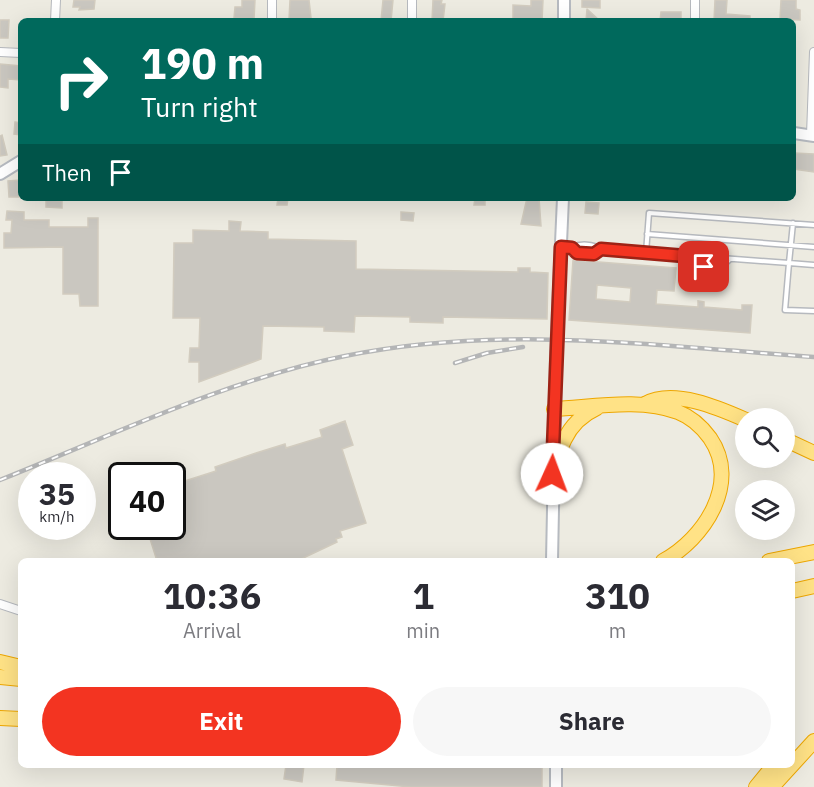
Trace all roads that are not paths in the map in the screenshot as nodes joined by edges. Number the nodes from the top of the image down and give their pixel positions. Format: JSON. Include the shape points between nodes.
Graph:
{"nodes":[{"id":1,"x":56,"y":0,"type":"edge"},
{"id":2,"x":272,"y":0,"type":"edge"},
{"id":3,"x":412,"y":0,"type":"edge"},
{"id":4,"x":564,"y":0,"type":"edge"},
{"id":5,"x":695,"y":0,"type":"edge"},
{"id":6,"x":55,"y":18,"type":"edge"},
{"id":7,"x":272,"y":18,"type":"edge"},
{"id":8,"x":412,"y":18,"type":"edge"},
{"id":9,"x":564,"y":18,"type":"edge"},
{"id":10,"x":695,"y":18,"type":"edge"},
{"id":11,"x":814,"y":51,"type":"edge"},
{"id":12,"x":0,"y":52,"type":"edge"},
{"id":13,"x":18,"y":53,"type":"edge"},
{"id":14,"x":796,"y":133,"type":"edge"},
{"id":15,"x":813,"y":136,"type":"edge"},
{"id":16,"x":18,"y":163,"type":"edge"},
{"id":17,"x":0,"y":174,"type":"edge"},
{"id":18,"x":563,"y":201,"type":"edge"},
{"id":19,"x":793,"y":223,"type":"junction"},
{"id":20,"x":814,"y":225,"type":"edge"},
{"id":21,"x":647,"y":234,"type":"junction"},
{"id":22,"x":791,"y":245,"type":"junction"},
{"id":23,"x":566,"y":247,"type":"junction"},
{"id":24,"x":814,"y":247,"type":"edge"},
{"id":25,"x":601,"y":249,"type":"junction"},
{"id":26,"x":646,"y":253,"type":"junction"},
{"id":27,"x":697,"y":257,"type":"junction"},
{"id":28,"x":729,"y":259,"type":"junction"},
{"id":29,"x":789,"y":263,"type":"junction"},
{"id":30,"x":814,"y":266,"type":"edge"},
{"id":31,"x":814,"y":311,"type":"edge"},
{"id":32,"x":645,"y":404,"type":"junction"},
{"id":33,"x":602,"y":406,"type":"junction"},
{"id":34,"x":554,"y":409,"type":"junction"},
{"id":35,"x":735,"y":416,"type":"edge"},
{"id":36,"x":795,"y":444,"type":"edge"},
{"id":37,"x":814,"y":453,"type":"edge"},
{"id":38,"x":552,"y":485,"type":"junction"},
{"id":39,"x":814,"y":552,"type":"edge"},
{"id":40,"x":552,"y":558,"type":"edge"},
{"id":41,"x":667,"y":558,"type":"edge"},
{"id":42,"x":784,"y":558,"type":"edge"},
{"id":43,"x":814,"y":586,"type":"edge"},
{"id":44,"x":795,"y":590,"type":"edge"},
{"id":45,"x":0,"y":604,"type":"edge"},
{"id":46,"x":18,"y":610,"type":"edge"},
{"id":47,"x":0,"y":662,"type":"edge"},
{"id":48,"x":18,"y":666,"type":"edge"},
{"id":49,"x":0,"y":677,"type":"edge"},
{"id":50,"x":18,"y":679,"type":"edge"},
{"id":51,"x":0,"y":718,"type":"edge"},
{"id":52,"x":18,"y":718,"type":"edge"},
{"id":53,"x":814,"y":741,"type":"edge"},
{"id":54,"x":795,"y":762,"type":"edge"},
{"id":55,"x":556,"y":768,"type":"edge"},
{"id":56,"x":772,"y":768,"type":"edge"},
{"id":57,"x":789,"y":768,"type":"edge"},
{"id":58,"x":556,"y":787,"type":"edge"},
{"id":59,"x":756,"y":787,"type":"edge"},
{"id":60,"x":772,"y":787,"type":"edge"}],
"edges":[{"from":1,"to":6,"type":"street"},
{"from":2,"to":7,"type":"street"},
{"from":3,"to":8,"type":"street"},
{"from":4,"to":9,"type":"street"},
{"from":5,"to":10,"type":"street"},
{"from":11,"to":15,"type":"street"},
{"from":12,"to":13,"type":"street"},
{"from":14,"to":15,"type":"street"},
{"from":16,"to":17,"type":"street"},
{"from":18,"to":23,"type":"street"},
{"from":19,"to":20,"type":"lane"},
{"from":19,"to":21,"type":"lane","via":[[649,213]]},
{"from":19,"to":22,"type":"lane"},
{"from":21,"to":22,"type":"lane"},
{"from":21,"to":26,"type":"lane"},
{"from":22,"to":24,"type":"lane"},
{"from":22,"to":29,"type":"lane"},
{"from":23,"to":25,"type":"lane","via":[[578,244]]},
{"from":23,"to":25,"type":"lane","via":[[577,253],[594,254]]},
{"from":23,"to":34,"type":"street","bridge":true},
{"from":25,"to":26,"type":"lane"},
{"from":26,"to":27,"type":"lane"},
{"from":27,"to":28,"type":"lane"},
{"from":27,"to":28,"type":"lane","via":[[704,267],[714,269],[724,266]]},
{"from":28,"to":29,"type":"lane"},
{"from":29,"to":30,"type":"lane"},
{"from":29,"to":31,"type":"lane","via":[[785,310]]},
{"from":32,"to":33,"type":"highway"},
{"from":32,"to":35,"type":"highway","via":[[659,399],[693,402]]},
{"from":32,"to":41,"type":"highway","via":[[674,411],[697,423],[714,444],[720,467],[717,498],[706,522],[689,543]]},
{"from":33,"to":34,"type":"highway"},
{"from":33,"to":38,"type":"highway","via":[[584,415],[567,431]]},
{"from":34,"to":38,"type":"street"},
{"from":36,"to":37,"type":"highway"},
{"from":38,"to":40,"type":"street"},
{"from":39,"to":42,"type":"highway"},
{"from":43,"to":44,"type":"highway"},
{"from":45,"to":46,"type":"street"},
{"from":47,"to":48,"type":"highway"},
{"from":49,"to":50,"type":"highway"},
{"from":51,"to":52,"type":"highway"},
{"from":53,"to":54,"type":"highway"},
{"from":55,"to":58,"type":"street"},
{"from":56,"to":59,"type":"highway"},
{"from":57,"to":60,"type":"highway"}]}
